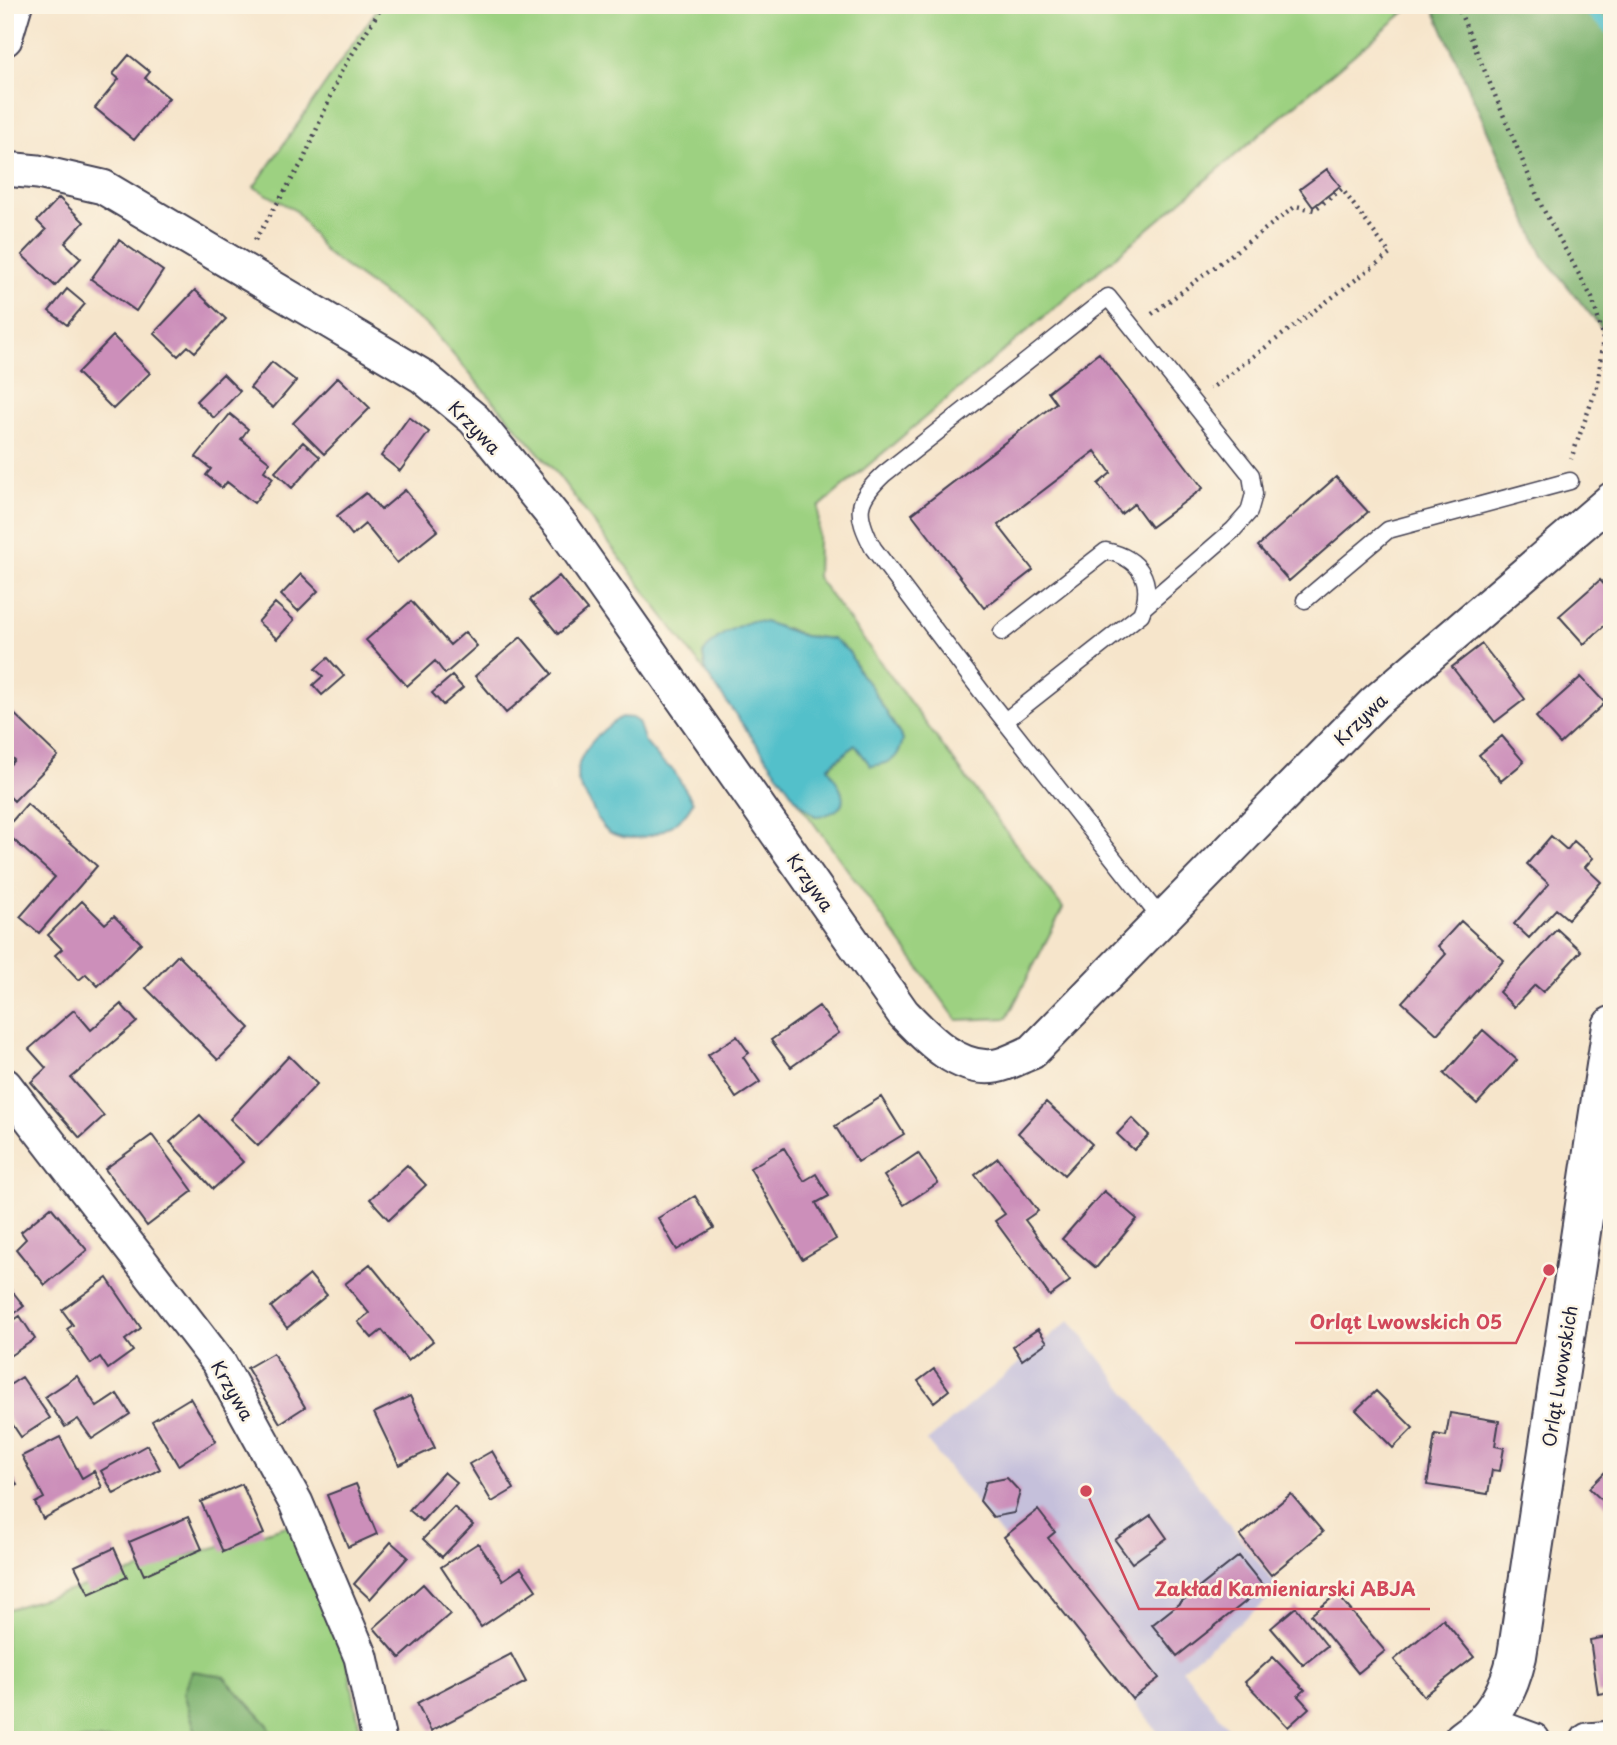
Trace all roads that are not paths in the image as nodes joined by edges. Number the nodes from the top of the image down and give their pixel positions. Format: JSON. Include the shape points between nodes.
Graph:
{"nodes":[{"id":1,"x":15,"y":5,"type":"edge"},
{"id":2,"x":5,"y":39,"type":"edge"},
{"id":3,"x":5,"y":169,"type":"edge"},
{"id":4,"x":1570,"y":481,"type":"road end"},
{"id":5,"x":1612,"y":499,"type":"edge"},
{"id":6,"x":1305,"y":600,"type":"dead end"},
{"id":7,"x":1144,"y":607,"type":"junction"},
{"id":8,"x":1002,"y":632,"type":"dead end"},
{"id":9,"x":1004,"y":721,"type":"junction"},
{"id":10,"x":1162,"y":920,"type":"junction"},
{"id":11,"x":1612,"y":1026,"type":"edge"},
{"id":12,"x":5,"y":1085,"type":"edge"},
{"id":13,"x":1476,"y":1730,"type":"edge"},
{"id":14,"x":1612,"y":1738,"type":"edge"},
{"id":15,"x":379,"y":1740,"type":"edge"},
{"id":16,"x":1533,"y":1740,"type":"edge"},
{"id":17,"x":1588,"y":1740,"type":"edge"}],
"edges":[{"from":1,"to":2,"type":"street"},
{"from":3,"to":10,"type":"street","name":"Krzywa","via":[[103,187],[422,376],[474,419],[563,528],[897,1003],[932,1044],[966,1063],[995,1066],[1032,1052]]},
{"from":4,"to":6,"type":"lane","via":[[1388,530]]},
{"from":5,"to":10,"type":"street","name":"Krzywa","via":[[1374,703]]},
{"from":7,"to":8,"type":"lane","via":[[1147,584],[1137,566],[1121,554],[1106,551]]},
{"from":7,"to":9,"type":"lane","via":[[1141,614]]},
{"from":7,"to":9,"type":"lane","via":[[1233,530],[1249,512],[1254,494],[1251,475],[1108,297],[884,474],[867,490],[860,508],[862,528],[873,548]]},
{"from":9,"to":10,"type":"lane"},
{"from":11,"to":13,"type":"street","name":"Orląt Lwowskich","via":[[1517,1656],[1506,1692]]},
{"from":12,"to":15,"type":"street","name":"Krzywa","via":[[219,1363],[313,1542],[361,1657]]},
{"from":13,"to":16,"type":"street","via":[[1503,1730]]},
{"from":14,"to":17,"type":"street"}]}
